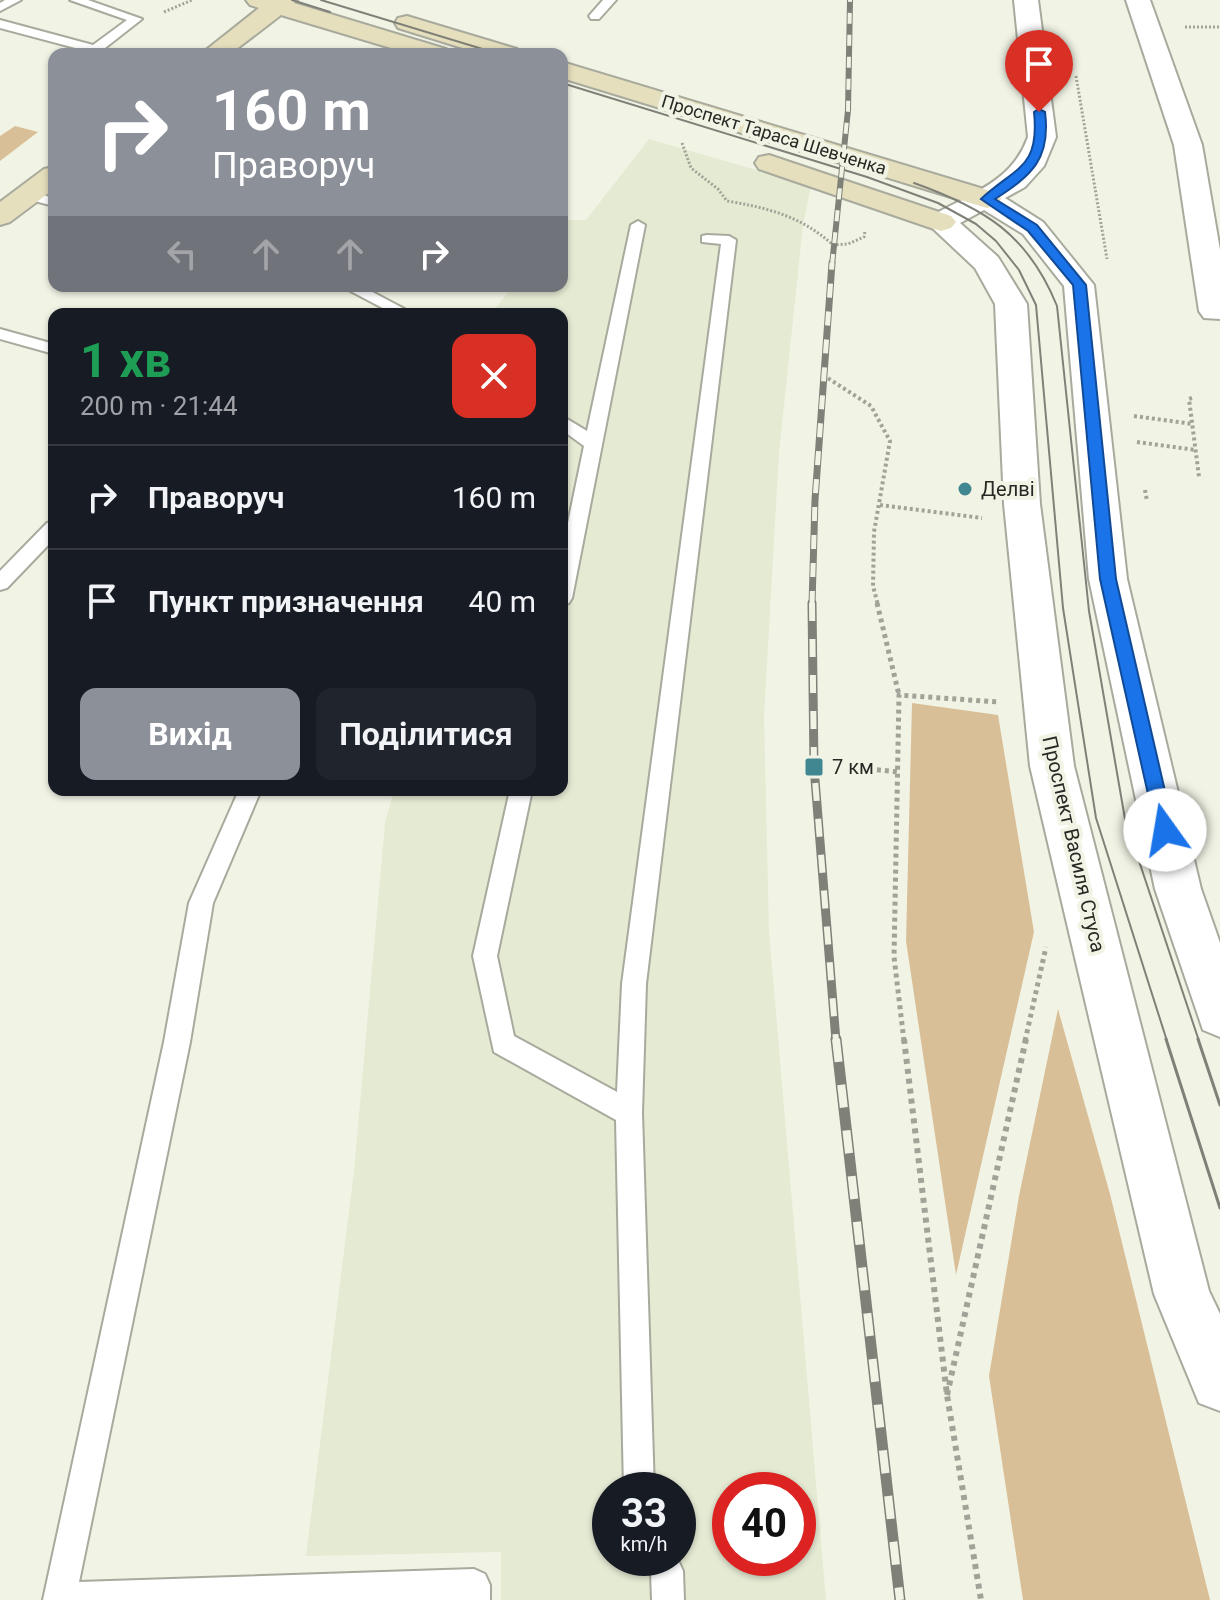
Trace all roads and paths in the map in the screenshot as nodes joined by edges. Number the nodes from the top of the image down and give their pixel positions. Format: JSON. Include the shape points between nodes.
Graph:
{"nodes":[{"id":1,"x":15,"y":0,"type":"edge"},
{"id":2,"x":76,"y":0,"type":"edge"},
{"id":3,"x":192,"y":0,"type":"edge"},
{"id":4,"x":332,"y":0,"type":"edge"},
{"id":5,"x":610,"y":0,"type":"edge"},
{"id":6,"x":1026,"y":0,"type":"edge"},
{"id":7,"x":1138,"y":0,"type":"edge"},
{"id":8,"x":274,"y":2,"type":"edge"},
{"id":9,"x":0,"y":7,"type":"edge"},
{"id":10,"x":176,"y":9,"type":"dead end"},
{"id":11,"x":595,"y":16,"type":"dead end"},
{"id":12,"x":0,"y":24,"type":"edge"},
{"id":13,"x":97,"y":48,"type":"joint"},
{"id":14,"x":221,"y":48,"type":"edge"},
{"id":15,"x":418,"y":48,"type":"edge"},
{"id":16,"x":488,"y":48,"type":"edge"},
{"id":17,"x":1074,"y":63,"type":"dead end"},
{"id":18,"x":568,"y":72,"type":"edge"},
{"id":19,"x":568,"y":96,"type":"edge"},
{"id":20,"x":694,"y":142,"type":"joint"},
{"id":21,"x":751,"y":157,"type":"dead end"},
{"id":22,"x":41,"y":198,"type":"edge"},
{"id":23,"x":987,"y":199,"type":"junction"},
{"id":24,"x":0,"y":216,"type":"edge"},
{"id":25,"x":941,"y":222,"type":"junction"},
{"id":26,"x":638,"y":225,"type":"dead end"},
{"id":27,"x":864,"y":237,"type":"dead end"},
{"id":28,"x":707,"y":239,"type":"dead end"},
{"id":29,"x":1108,"y":266,"type":"dead end"},
{"id":30,"x":361,"y":292,"type":"edge"},
{"id":31,"x":394,"y":308,"type":"edge"},
{"id":32,"x":1217,"y":316,"type":"edge"},
{"id":33,"x":0,"y":334,"type":"edge"},
{"id":34,"x":48,"y":347,"type":"edge"},
{"id":35,"x":823,"y":375,"type":"dead end"},
{"id":36,"x":1192,"y":398,"type":"dead end"},
{"id":37,"x":1193,"y":424,"type":"junction"},
{"id":38,"x":568,"y":426,"type":"edge"},
{"id":39,"x":595,"y":445,"type":"junction"},
{"id":40,"x":1196,"y":450,"type":"junction"},
{"id":41,"x":1199,"y":477,"type":"dead end"},
{"id":42,"x":1145,"y":487,"type":"dead end"},
{"id":43,"x":1147,"y":501,"type":"dead end"},
{"id":44,"x":880,"y":505,"type":"junction"},
{"id":45,"x":957,"y":516,"type":"dead end"},
{"id":46,"x":48,"y":534,"type":"edge"},
{"id":47,"x":568,"y":570,"type":"edge"},
{"id":48,"x":0,"y":583,"type":"edge"},
{"id":49,"x":899,"y":695,"type":"junction"},
{"id":50,"x":1014,"y":703,"type":"dead end"},
{"id":51,"x":861,"y":768,"type":"dead end"},
{"id":52,"x":898,"y":772,"type":"junction"},
{"id":53,"x":247,"y":796,"type":"edge"},
{"id":54,"x":520,"y":796,"type":"edge"},
{"id":55,"x":1049,"y":931,"type":"dead end"},
{"id":56,"x":1220,"y":1013,"type":"edge"},
{"id":57,"x":629,"y":1113,"type":"junction"},
{"id":58,"x":1220,"y":1382,"type":"edge"},
{"id":59,"x":947,"y":1395,"type":"junction"},
{"id":60,"x":639,"y":1472,"type":"edge"},
{"id":61,"x":667,"y":1576,"type":"edge"},
{"id":62,"x":59,"y":1599,"type":"edge"},
{"id":63,"x":474,"y":1600,"type":"edge"},
{"id":64,"x":668,"y":1600,"type":"edge"},
{"id":65,"x":981,"y":1600,"type":"edge"}],
"edges":[{"from":1,"to":9,"type":"lane"},
{"from":2,"to":13,"type":"lane","via":[[136,19]]},
{"from":3,"to":10,"type":"path"},
{"from":4,"to":16,"type":"main road"},
{"from":5,"to":11,"type":"lane"},
{"from":6,"to":23,"type":"street","via":[[1042,137],[1034,160],[1015,181]]},
{"from":7,"to":32,"type":"street","via":[[1204,207]]},
{"from":8,"to":14,"type":"main road"},
{"from":8,"to":15,"type":"main road"},
{"from":12,"to":13,"type":"lane"},
{"from":17,"to":29,"type":"path"},
{"from":18,"to":23,"type":"main road","name":"Проспект Тараса Шевченка"},
{"from":19,"to":20,"type":"main road","name":"Проспект Тараса Шевченка"},
{"from":20,"to":27,"type":"path","via":[[682,143],[691,168],[727,201],[796,216],[833,245]]},
{"from":21,"to":25,"type":"main road","name":"Проспект Тараса Шевченка"},
{"from":22,"to":24,"type":"main road"},
{"from":23,"to":25,"type":"street"},
{"from":23,"to":56,"type":"street","via":[[1033,228],[1079,285],[1108,579],[1178,889]]},
{"from":25,"to":58,"type":"street","name":"Проспект Василя Стуса","via":[[987,263],[1011,304],[1022,504],[1052,766],[1182,1294]]},
{"from":26,"to":39,"type":"lane"},
{"from":28,"to":57,"type":"lane","via":[[729,240],[634,984]]},
{"from":30,"to":31,"type":"lane"},
{"from":33,"to":34,"type":"lane"},
{"from":35,"to":44,"type":"path","via":[[871,406],[890,441]]},
{"from":36,"to":37,"type":"path"},
{"from":37,"to":40,"type":"path"},
{"from":37,"to":40,"type":"path","via":[[1133,416],[1137,442]]},
{"from":38,"to":39,"type":"lane"},
{"from":39,"to":47,"type":"lane"},
{"from":40,"to":41,"type":"path"},
{"from":42,"to":43,"type":"path"},
{"from":44,"to":45,"type":"path"},
{"from":44,"to":49,"type":"path","via":[[873,586]]},
{"from":46,"to":48,"type":"lane"},
{"from":49,"to":50,"type":"path"},
{"from":49,"to":52,"type":"path"},
{"from":51,"to":52,"type":"path"},
{"from":52,"to":59,"type":"path","via":[[894,957]]},
{"from":53,"to":62,"type":"lane","via":[[201,903],[177,1042]]},
{"from":54,"to":57,"type":"lane","via":[[485,956],[503,1043]]},
{"from":55,"to":59,"type":"path"},
{"from":57,"to":60,"type":"lane"},
{"from":59,"to":65,"type":"path"},
{"from":61,"to":64,"type":"lane"},
{"from":62,"to":63,"type":"lane","via":[[474,1585]]}]}
